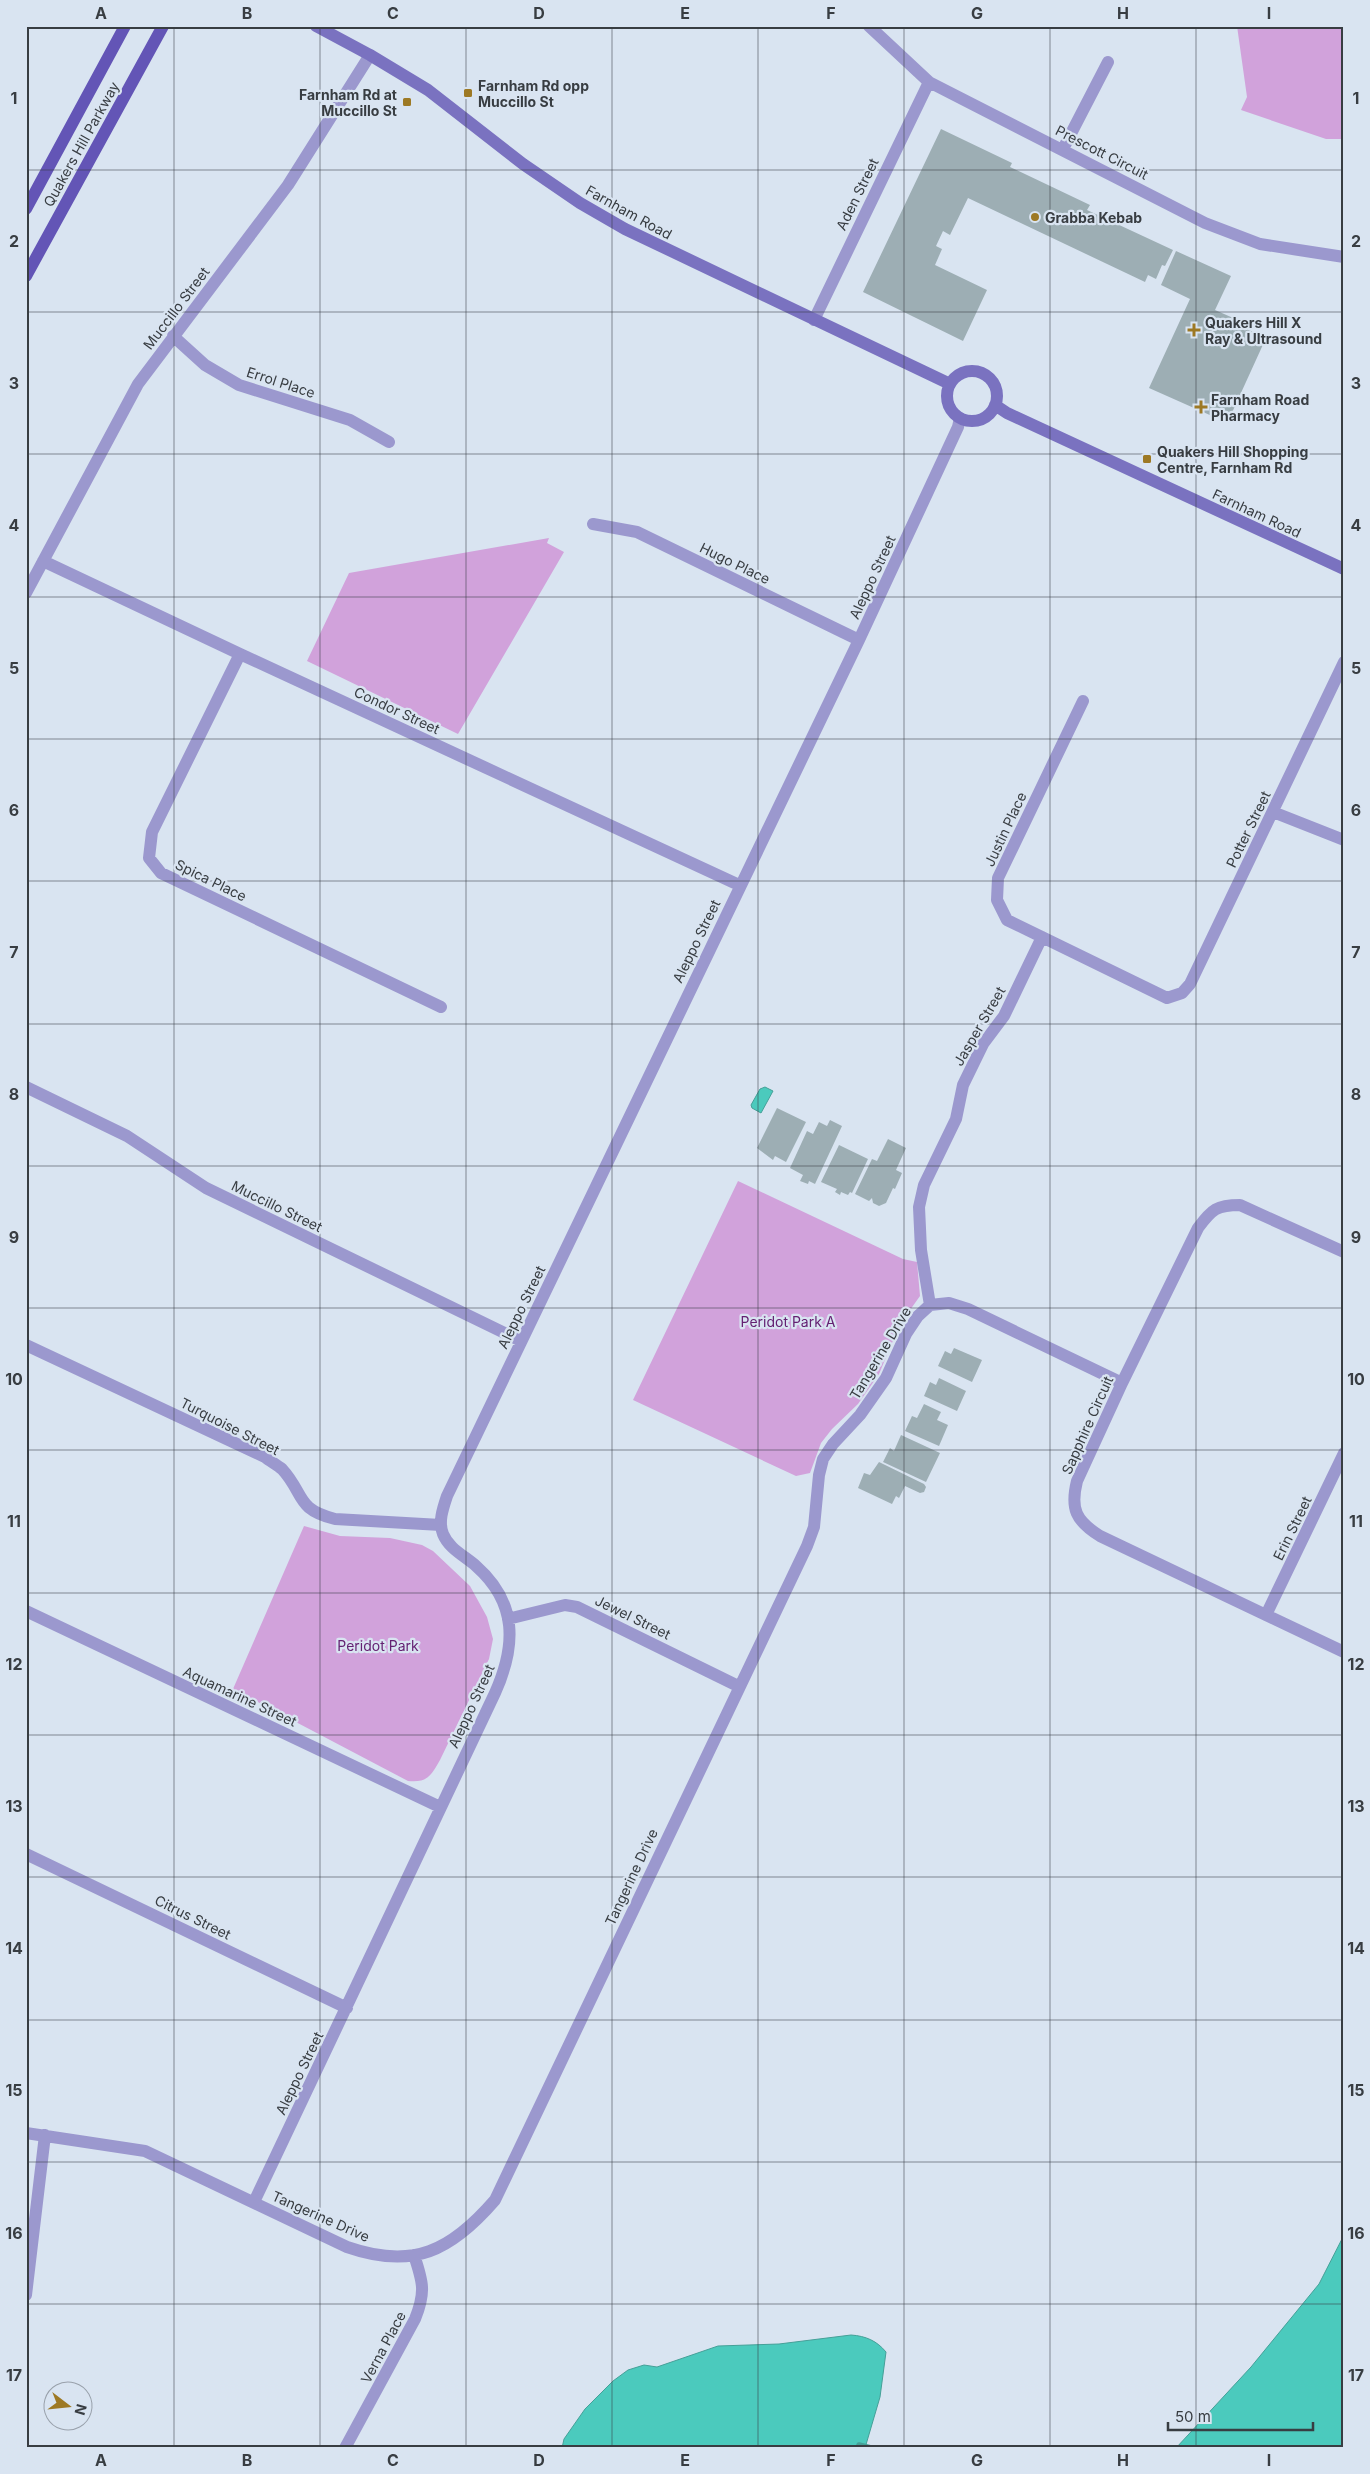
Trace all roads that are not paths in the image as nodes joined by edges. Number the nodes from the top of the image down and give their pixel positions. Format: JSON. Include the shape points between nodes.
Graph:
{"nodes":[{"id":1,"x":125,"y":26,"type":"edge"},
{"id":2,"x":162,"y":26,"type":"edge"},
{"id":3,"x":316,"y":26,"type":"edge"},
{"id":4,"x":869,"y":26,"type":"edge"},
{"id":5,"x":370,"y":55,"type":"junction"},
{"id":6,"x":1108,"y":62,"type":"dead end"},
{"id":7,"x":929,"y":82,"type":"junction"},
{"id":8,"x":1063,"y":149,"type":"junction"},
{"id":9,"x":26,"y":209,"type":"edge"},
{"id":10,"x":1344,"y":256,"type":"edge"},
{"id":11,"x":26,"y":276,"type":"edge"},
{"id":12,"x":814,"y":320,"type":"junction"},
{"id":13,"x":173,"y":336,"type":"junction"},
{"id":14,"x":950,"y":384,"type":"junction"},
{"id":15,"x":995,"y":405,"type":"junction"},
{"id":16,"x":960,"y":418,"type":"junction"},
{"id":17,"x":389,"y":442,"type":"dead end"},
{"id":18,"x":593,"y":524,"type":"dead end"},
{"id":19,"x":43,"y":561,"type":"junction"},
{"id":20,"x":1344,"y":569,"type":"edge"},
{"id":21,"x":26,"y":593,"type":"edge"},
{"id":22,"x":859,"y":640,"type":"junction"},
{"id":23,"x":240,"y":654,"type":"junction"},
{"id":24,"x":1344,"y":662,"type":"edge"},
{"id":25,"x":1083,"y":700,"type":"dead end"},
{"id":26,"x":1273,"y":812,"type":"junction"},
{"id":27,"x":1344,"y":840,"type":"edge"},
{"id":28,"x":739,"y":884,"type":"junction"},
{"id":29,"x":1042,"y":937,"type":"junction"},
{"id":30,"x":1167,"y":998,"type":"joint"},
{"id":31,"x":441,"y":1007,"type":"dead end"},
{"id":32,"x":26,"y":1087,"type":"edge"},
{"id":33,"x":1344,"y":1252,"type":"edge"},
{"id":34,"x":930,"y":1305,"type":"junction"},
{"id":35,"x":521,"y":1341,"type":"junction"},
{"id":36,"x":26,"y":1345,"type":"edge"},
{"id":37,"x":1122,"y":1384,"type":"junction"},
{"id":38,"x":1344,"y":1453,"type":"edge"},
{"id":39,"x":441,"y":1525,"type":"junction"},
{"id":40,"x":26,"y":1612,"type":"edge"},
{"id":41,"x":1266,"y":1615,"type":"junction"},
{"id":42,"x":508,"y":1618,"type":"junction"},
{"id":43,"x":1344,"y":1652,"type":"edge"},
{"id":44,"x":738,"y":1686,"type":"junction"},
{"id":45,"x":440,"y":1807,"type":"junction"},
{"id":46,"x":26,"y":1854,"type":"edge"},
{"id":47,"x":347,"y":2008,"type":"junction"},
{"id":48,"x":26,"y":2133,"type":"edge"},
{"id":49,"x":45,"y":2135,"type":"junction"},
{"id":50,"x":254,"y":2202,"type":"junction"},
{"id":51,"x":414,"y":2255,"type":"junction"},
{"id":52,"x":26,"y":2296,"type":"edge"},
{"id":53,"x":345,"y":2448,"type":"edge"}],
"edges":[{"from":1,"to":9,"type":"main road","name":"Quakers Hill Parkway"},
{"from":2,"to":11,"type":"main road","name":"Quakers Hill Parkway"},
{"from":3,"to":5,"type":"street","name":"Farnham Road"},
{"from":4,"to":7,"type":"street","name":"Prescott Circuit"},
{"from":5,"to":12,"type":"street","name":"Farnham Road","via":[[428,90],[523,164],[580,203],[666,249]]},
{"from":5,"to":13,"type":"street","name":"Muccillo Street","via":[[288,185]]},
{"from":6,"to":8,"type":"street"},
{"from":7,"to":8,"type":"street","name":"Prescott Circuit"},
{"from":7,"to":12,"type":"street","name":"Aden Street"},
{"from":8,"to":10,"type":"street","name":"Prescott Circuit","via":[[1205,223],[1260,244]]},
{"from":12,"to":14,"type":"street","name":"Farnham Road"},
{"from":13,"to":17,"type":"street","name":"Errol Place","via":[[205,365],[239,385],[350,420]]},
{"from":13,"to":19,"type":"street","name":"Muccillo Street","via":[[138,384]]},
{"from":14,"to":15,"type":"street","via":[[962,373],[977,371],[984,374],[994,384]]},
{"from":14,"to":16,"type":"street","via":[[947,391],[949,407]]},
{"from":15,"to":16,"type":"street","via":[[980,420]]},
{"from":15,"to":20,"type":"street","name":"Farnham Road"},
{"from":16,"to":22,"type":"street","name":"Aleppo Street"},
{"from":18,"to":22,"type":"street","name":"Hugo Place","via":[[637,532]]},
{"from":19,"to":21,"type":"street","name":"Muccillo Street"},
{"from":19,"to":23,"type":"street","name":"Condor Street"},
{"from":22,"to":28,"type":"street","name":"Aleppo Street"},
{"from":23,"to":28,"type":"street","name":"Condor Street"},
{"from":23,"to":31,"type":"street","name":"Spica Place","via":[[152,832],[149,858],[161,873]]},
{"from":24,"to":26,"type":"street","name":"Potter Street"},
{"from":25,"to":29,"type":"street","name":"Justin Place","via":[[998,878],[997,900],[1007,920]]},
{"from":26,"to":27,"type":"street"},
{"from":26,"to":30,"type":"street","name":"Potter Street","via":[[1190,984],[1182,993]]},
{"from":28,"to":35,"type":"street","name":"Aleppo Street"},
{"from":29,"to":30,"type":"street","name":"Justin Place"},
{"from":29,"to":34,"type":"street","name":"Jasper Street","via":[[1004,1016],[983,1044],[963,1085],[956,1119],[924,1185],[919,1207],[921,1250]]},
{"from":32,"to":35,"type":"street","name":"Muccillo Street","via":[[127,1136],[206,1188]]},
{"from":33,"to":37,"type":"street","name":"Sapphire Circuit","via":[[1240,1205],[1222,1205],[1208,1213]]},
{"from":34,"to":37,"type":"street","name":"Tangerine Drive","via":[[949,1302],[968,1309]]},
{"from":34,"to":44,"type":"street","name":"Tangerine Drive","via":[[906,1334],[886,1378],[824,1459],[818,1475],[814,1527]]},
{"from":35,"to":39,"type":"street","name":"Aleppo Street","via":[[447,1496]]},
{"from":36,"to":39,"type":"street","name":"Turquoise Street","via":[[265,1458],[282,1469],[305,1507],[318,1515],[334,1519]]},
{"from":37,"to":41,"type":"street","name":"Sapphire Circuit","via":[[1077,1481],[1073,1497],[1076,1513],[1086,1527],[1100,1536]]},
{"from":38,"to":41,"type":"street","name":"Erin Street"},
{"from":39,"to":42,"type":"street","name":"Aleppo Street","via":[[448,1542],[488,1578]]},
{"from":40,"to":45,"type":"street","name":"Aquamarine Street"},
{"from":41,"to":43,"type":"street","name":"Sapphire Circuit"},
{"from":42,"to":44,"type":"street","name":"Jewel Street","via":[[565,1605],[577,1607]]},
{"from":42,"to":45,"type":"street","name":"Aleppo Street","via":[[511,1637],[503,1675]]},
{"from":44,"to":51,"type":"street","name":"Tangerine Drive","via":[[495,2200],[472,2226],[446,2245]]},
{"from":45,"to":47,"type":"street","name":"Aleppo Street"},
{"from":46,"to":47,"type":"street","name":"Citrus Street"},
{"from":47,"to":50,"type":"street","name":"Aleppo Street"},
{"from":48,"to":49,"type":"street","name":"Tangerine Drive"},
{"from":49,"to":50,"type":"street","name":"Tangerine Drive","via":[[145,2151]]},
{"from":49,"to":52,"type":"street"},
{"from":50,"to":51,"type":"street","name":"Tangerine Drive","via":[[360,2251],[385,2257]]},
{"from":51,"to":53,"type":"street","name":"Verna Place","via":[[424,2284],[422,2302]]}]}
